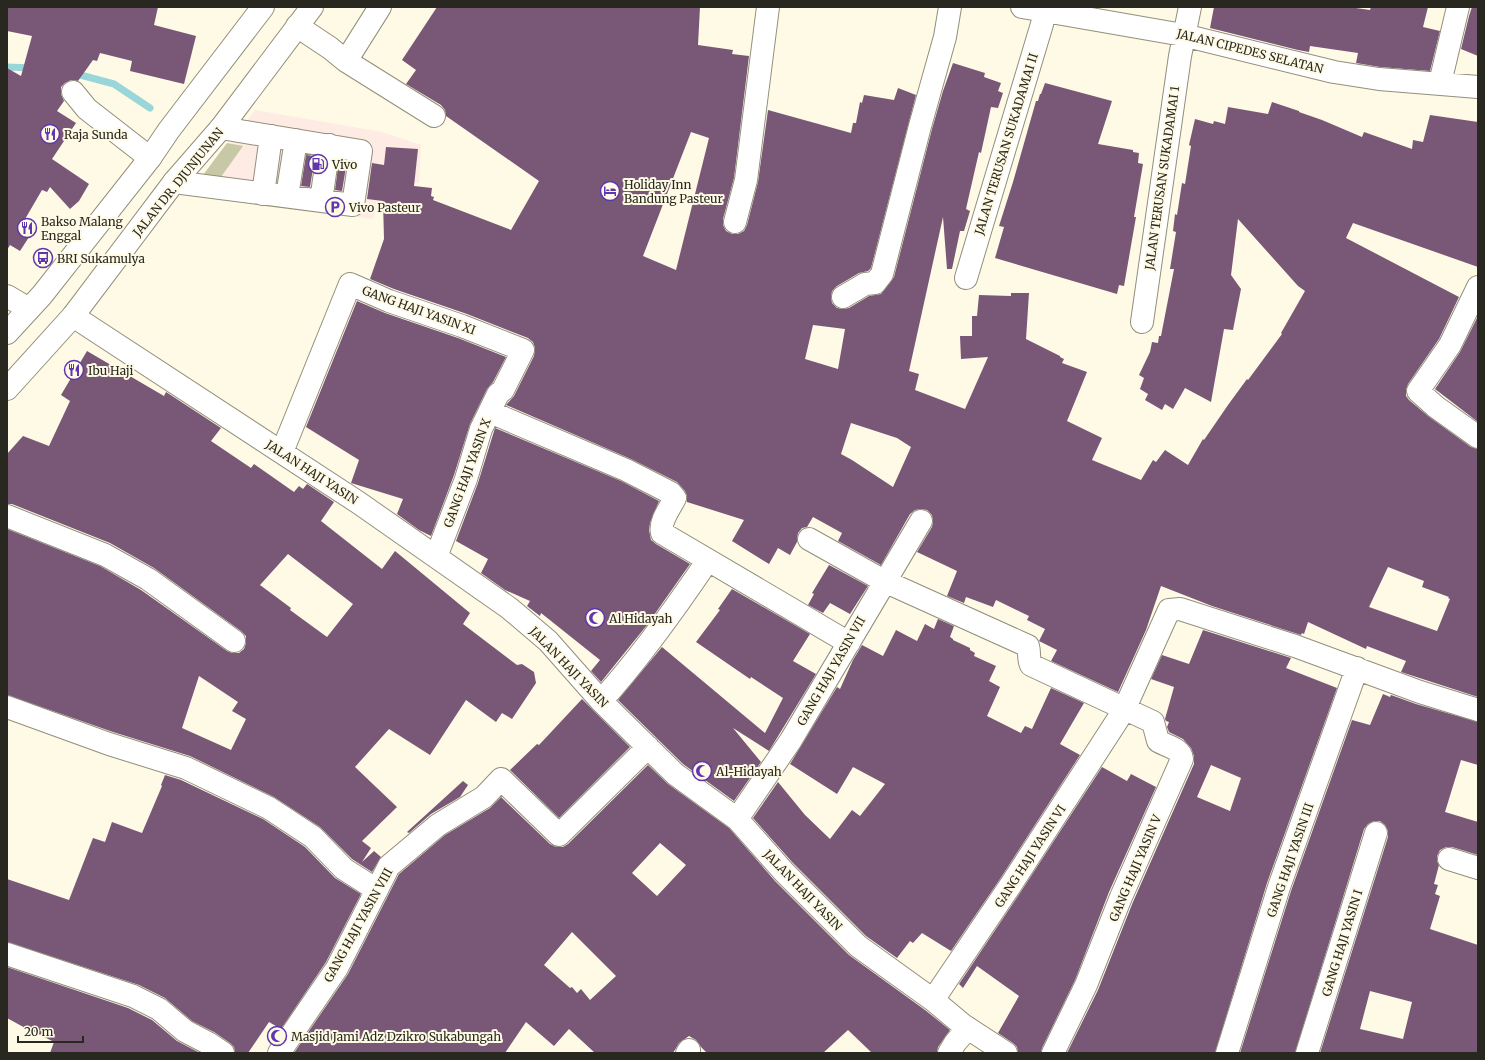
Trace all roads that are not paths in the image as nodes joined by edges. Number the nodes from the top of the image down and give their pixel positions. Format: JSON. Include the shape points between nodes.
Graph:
{"nodes":[{"id":1,"x":263,"y":7,"type":"edge"},
{"id":2,"x":312,"y":7,"type":"edge"},
{"id":3,"x":380,"y":7,"type":"edge"},
{"id":4,"x":768,"y":7,"type":"edge"},
{"id":5,"x":950,"y":7,"type":"edge"},
{"id":6,"x":1022,"y":7,"type":"edge"},
{"id":7,"x":1190,"y":7,"type":"edge"},
{"id":8,"x":1458,"y":7,"type":"edge"},
{"id":9,"x":1045,"y":10,"type":"junction"},
{"id":10,"x":1120,"y":15,"type":"edge"},
{"id":11,"x":297,"y":26,"type":"junction"},
{"id":12,"x":1183,"y":35,"type":"junction"},
{"id":13,"x":346,"y":61,"type":"junction"},
{"id":14,"x":1440,"y":83,"type":"junction"},
{"id":15,"x":1478,"y":87,"type":"edge"},
{"id":16,"x":73,"y":92,"type":"dead end"},
{"id":17,"x":434,"y":116,"type":"dead end"},
{"id":18,"x":221,"y":128,"type":"junction"},
{"id":19,"x":271,"y":136,"type":"junction"},
{"id":20,"x":296,"y":140,"type":"junction"},
{"id":21,"x":329,"y":145,"type":"junction"},
{"id":22,"x":150,"y":158,"type":"junction"},
{"id":23,"x":174,"y":182,"type":"junction"},
{"id":24,"x":264,"y":194,"type":"junction"},
{"id":25,"x":287,"y":196,"type":"junction"},
{"id":26,"x":321,"y":201,"type":"junction"},
{"id":27,"x":735,"y":222,"type":"dead end"},
{"id":28,"x":966,"y":278,"type":"dead end"},
{"id":29,"x":1478,"y":287,"type":"edge"},
{"id":30,"x":7,"y":296,"type":"edge"},
{"id":31,"x":843,"y":298,"type":"dead end"},
{"id":32,"x":29,"y":309,"type":"junction"},
{"id":33,"x":73,"y":316,"type":"junction"},
{"id":34,"x":1142,"y":322,"type":"dead end"},
{"id":35,"x":7,"y":333,"type":"edge"},
{"id":36,"x":523,"y":350,"type":"joint"},
{"id":37,"x":7,"y":389,"type":"edge"},
{"id":38,"x":490,"y":412,"type":"junction"},
{"id":39,"x":1478,"y":437,"type":"edge"},
{"id":40,"x":282,"y":452,"type":"junction"},
{"id":41,"x":7,"y":516,"type":"edge"},
{"id":42,"x":921,"y":521,"type":"dead end"},
{"id":43,"x":809,"y":539,"type":"dead end"},
{"id":44,"x":436,"y":557,"type":"junction"},
{"id":45,"x":708,"y":560,"type":"junction"},
{"id":46,"x":884,"y":581,"type":"junction"},
{"id":47,"x":234,"y":641,"type":"dead end"},
{"id":48,"x":848,"y":643,"type":"junction"},
{"id":49,"x":1357,"y":668,"type":"junction"},
{"id":50,"x":601,"y":701,"type":"junction"},
{"id":51,"x":7,"y":707,"type":"edge"},
{"id":52,"x":1124,"y":710,"type":"junction"},
{"id":53,"x":1478,"y":710,"type":"edge"},
{"id":54,"x":648,"y":747,"type":"junction"},
{"id":55,"x":737,"y":819,"type":"junction"},
{"id":56,"x":1376,"y":833,"type":"dead end"},
{"id":57,"x":1449,"y":859,"type":"dead end"},
{"id":58,"x":1478,"y":868,"type":"edge"},
{"id":59,"x":377,"y":890,"type":"junction"},
{"id":60,"x":7,"y":954,"type":"edge"},
{"id":61,"x":933,"y":1000,"type":"junction"},
{"id":62,"x":968,"y":1028,"type":"junction"},
{"id":63,"x":223,"y":1053,"type":"edge"},
{"id":64,"x":279,"y":1053,"type":"edge"},
{"id":65,"x":949,"y":1053,"type":"edge"},
{"id":66,"x":1006,"y":1053,"type":"edge"},
{"id":67,"x":1053,"y":1053,"type":"edge"},
{"id":68,"x":1227,"y":1053,"type":"edge"},
{"id":69,"x":1307,"y":1053,"type":"edge"}],
"edges":[{"from":1,"to":22,"type":"main road"},
{"from":2,"to":11,"type":"main road","name":"JALAN DR. DJUNJUNAN"},
{"from":3,"to":13,"type":"main road"},
{"from":4,"to":27,"type":"main road","via":[[746,180]]},
{"from":5,"to":31,"type":"main road","via":[[945,37],[882,274],[875,283],[865,284]]},
{"from":6,"to":9,"type":"main road","name":"JALAN CIPEDES SELATAN"},
{"from":7,"to":12,"type":"main road","name":"JALAN TERUSAN SUKADAMAI 1"},
{"from":8,"to":14,"type":"main road"},
{"from":9,"to":10,"type":"main road","name":"JALAN CIPEDES SELATAN"},
{"from":9,"to":28,"type":"main road","name":"JALAN TERUSAN SUKADAMAI II"},
{"from":10,"to":12,"type":"main road","name":"JALAN CIPEDES SELATAN"},
{"from":11,"to":13,"type":"main road"},
{"from":11,"to":18,"type":"main road","name":"JALAN DR. DJUNJUNAN"},
{"from":12,"to":14,"type":"main road","name":"JALAN CIPEDES SELATAN","via":[[1334,72],[1379,79]]},
{"from":12,"to":34,"type":"main road","name":"JALAN TERUSAN SUKADAMAI 1"},
{"from":13,"to":17,"type":"main road"},
{"from":14,"to":15,"type":"main road","name":"JALAN CIPEDES SELATAN"},
{"from":16,"to":22,"type":"main road","via":[[87,109]]},
{"from":18,"to":19,"type":"main road"},
{"from":18,"to":23,"type":"main road","name":"JALAN DR. DJUNJUNAN"},
{"from":19,"to":20,"type":"main road"},
{"from":19,"to":24,"type":"main road"},
{"from":20,"to":21,"type":"main road"},
{"from":20,"to":25,"type":"main road"},
{"from":21,"to":26,"type":"main road"},
{"from":21,"to":26,"type":"main road","via":[[361,151],[353,205]]},
{"from":22,"to":32,"type":"main road"},
{"from":23,"to":24,"type":"main road"},
{"from":23,"to":33,"type":"main road","name":"JALAN DR. DJUNJUNAN"},
{"from":24,"to":25,"type":"main road"},
{"from":25,"to":26,"type":"main road"},
{"from":29,"to":39,"type":"main road","via":[[1450,345],[1418,391]]},
{"from":30,"to":32,"type":"main road"},
{"from":32,"to":35,"type":"main road"},
{"from":33,"to":37,"type":"main road","name":"JALAN DR. DJUNJUNAN"},
{"from":33,"to":40,"type":"main road","name":"JALAN HAJI YASIN"},
{"from":36,"to":38,"type":"main road","name":"GANG HAJI YASIN X"},
{"from":36,"to":40,"type":"main road","name":"GANG HAJI YASIN XI","via":[[350,284]]},
{"from":38,"to":44,"type":"main road","name":"GANG HAJI YASIN X","via":[[481,429],[466,479]]},
{"from":38,"to":45,"type":"main road","via":[[626,470],[671,493],[675,498],[663,522],[662,533]]},
{"from":40,"to":44,"type":"main road","name":"JALAN HAJI YASIN"},
{"from":41,"to":47,"type":"main road","via":[[105,555],[148,579]]},
{"from":42,"to":46,"type":"main road","name":"GANG HAJI YASIN VII"},
{"from":43,"to":46,"type":"main road"},
{"from":44,"to":50,"type":"main road","name":"JALAN HAJI YASIN","via":[[509,608],[542,636]]},
{"from":45,"to":48,"type":"main road"},
{"from":45,"to":50,"type":"main road","via":[[624,676]]},
{"from":46,"to":48,"type":"main road","name":"GANG HAJI YASIN VII"},
{"from":46,"to":52,"type":"main road","via":[[1028,646],[1031,665]]},
{"from":48,"to":55,"type":"main road","name":"GANG HAJI YASIN VII","via":[[791,740]]},
{"from":49,"to":52,"type":"main road","name":"GANG HAJI YASIN VI","via":[[1175,608],[1169,610]]},
{"from":49,"to":53,"type":"main road","name":"GANG HAJI YASIN VI","via":[[1420,692]]},
{"from":49,"to":68,"type":"main road","name":"GANG HAJI YASIN III","via":[[1279,887]]},
{"from":50,"to":54,"type":"main road","name":"JALAN HAJI YASIN"},
{"from":51,"to":59,"type":"main road","via":[[109,744],[186,768],[269,808],[313,837],[344,869]]},
{"from":52,"to":61,"type":"main road","name":"GANG HAJI YASIN VI"},
{"from":52,"to":67,"type":"main road","name":"GANG HAJI YASIN V","via":[[1153,722],[1158,741],[1178,751],[1182,759],[1121,897],[1086,985]]},
{"from":54,"to":55,"type":"main road","name":"JALAN HAJI YASIN","via":[[675,774]]},
{"from":54,"to":59,"type":"main road","name":"GANG HAJI YASIN VIII","via":[[560,835],[501,779],[484,797],[438,826],[389,866]]},
{"from":55,"to":61,"type":"main road","name":"JALAN HAJI YASIN","via":[[784,872],[858,946]]},
{"from":56,"to":69,"type":"main road","name":"GANG HAJI YASIN I"},
{"from":57,"to":58,"type":"main road"},
{"from":59,"to":64,"type":"main road","name":"GANG HAJI YASIN VIII","via":[[337,968]]},
{"from":60,"to":63,"type":"main road","via":[[133,996],[159,1009],[185,1031]]},
{"from":61,"to":62,"type":"main road","name":"JALAN HAJI YASIN"},
{"from":62,"to":65,"type":"main road"},
{"from":62,"to":66,"type":"main road","name":"JALAN HAJI YASIN"}]}
